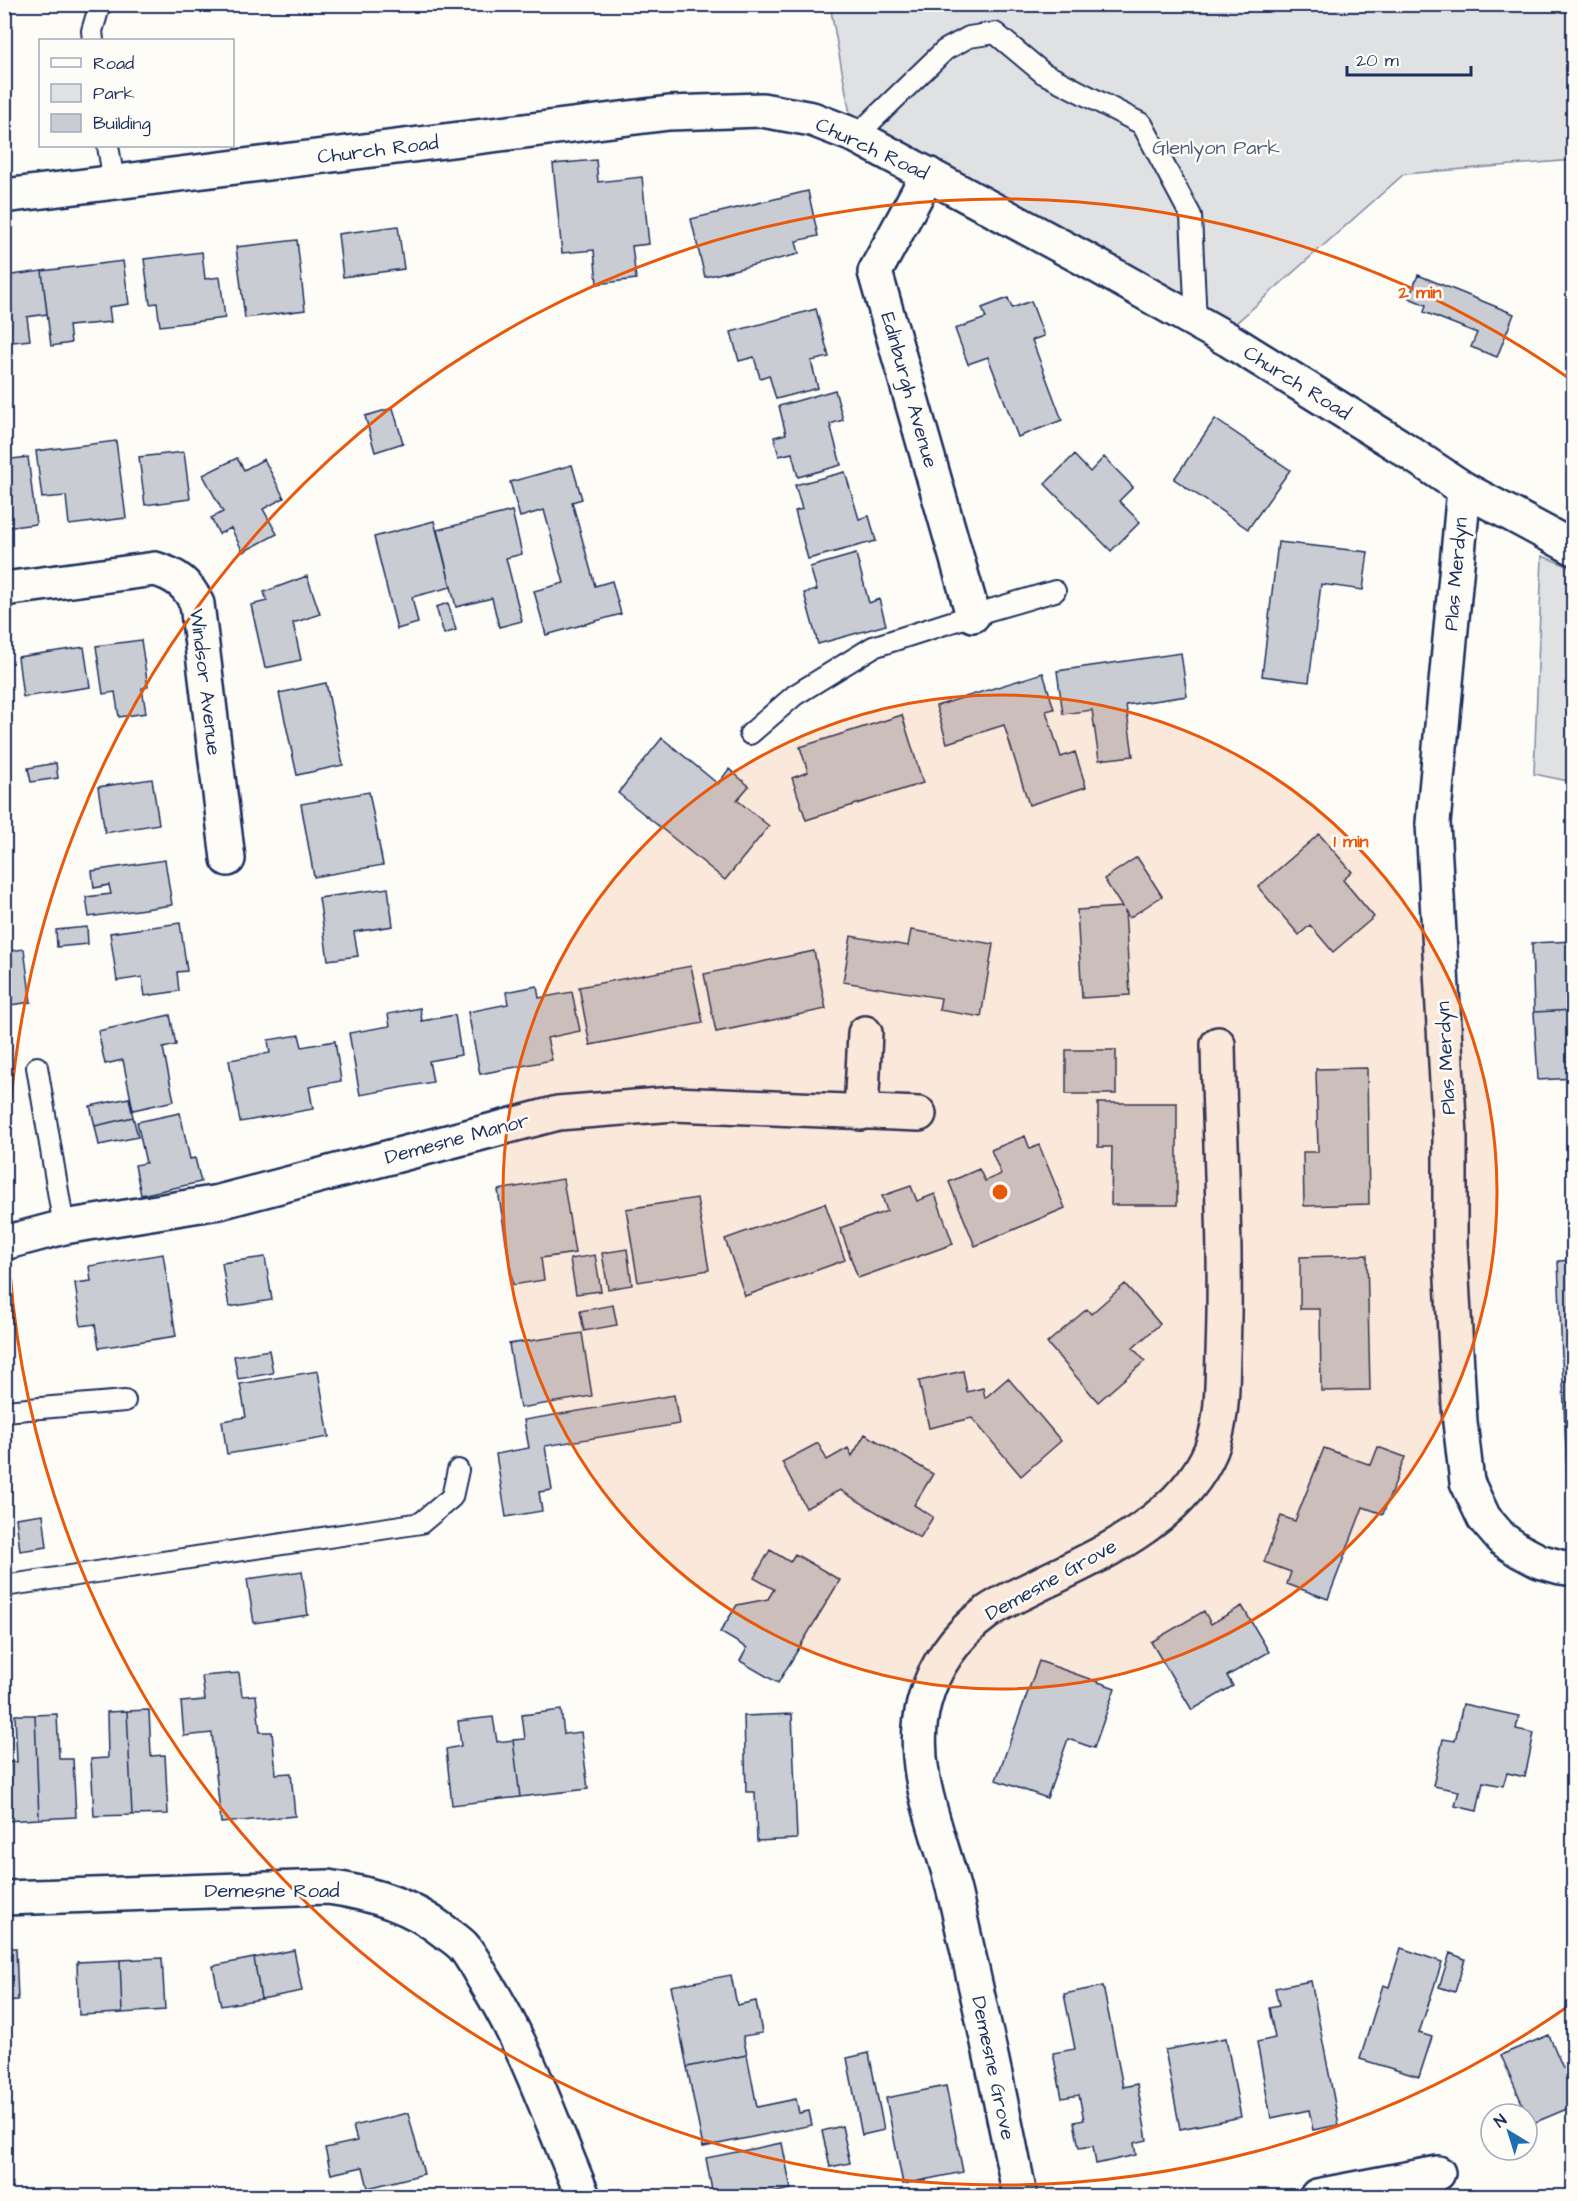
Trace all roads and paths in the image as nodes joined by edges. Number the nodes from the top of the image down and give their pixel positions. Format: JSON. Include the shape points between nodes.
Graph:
{"nodes":[{"id":1,"x":100,"y":4,"type":"edge"},
{"id":2,"x":93,"y":39,"type":"edge"},
{"id":3,"x":856,"y":136,"type":"junction"},
{"id":4,"x":108,"y":147,"type":"edge"},
{"id":5,"x":928,"y":174,"type":"junction"},
{"id":6,"x":114,"y":182,"type":"junction"},
{"id":7,"x":4,"y":196,"type":"edge"},
{"id":8,"x":1196,"y":322,"type":"junction"},
{"id":9,"x":1464,"y":489,"type":"junction"},
{"id":10,"x":1574,"y":548,"type":"edge"},
{"id":11,"x":4,"y":590,"type":"edge"},
{"id":12,"x":1055,"y":591,"type":"dead end"},
{"id":13,"x":973,"y":615,"type":"junction"},
{"id":14,"x":750,"y":734,"type":"dead end"},
{"id":15,"x":228,"y":860,"type":"dead end"},
{"id":16,"x":865,"y":1033,"type":"dead end"},
{"id":17,"x":1218,"y":1044,"type":"dead end"},
{"id":18,"x":37,"y":1067,"type":"dead end"},
{"id":19,"x":861,"y":1113,"type":"junction"},
{"id":20,"x":919,"y":1114,"type":"dead end"},
{"id":21,"x":64,"y":1227,"type":"junction"},
{"id":22,"x":4,"y":1244,"type":"edge"},
{"id":23,"x":125,"y":1401,"type":"dead end"},
{"id":24,"x":4,"y":1411,"type":"edge"},
{"id":25,"x":458,"y":1470,"type":"dead end"},
{"id":26,"x":1574,"y":1569,"type":"edge"},
{"id":27,"x":4,"y":1586,"type":"edge"},
{"id":28,"x":4,"y":1898,"type":"edge"},
{"id":29,"x":1438,"y":2174,"type":"dead end"},
{"id":30,"x":583,"y":2196,"type":"edge"},
{"id":31,"x":1020,"y":2196,"type":"edge"},
{"id":32,"x":1317,"y":2196,"type":"edge"}],
"edges":[{"from":1,"to":2,"type":"lane"},
{"from":3,"to":5,"type":"street","name":"Church Road"},
{"from":3,"to":6,"type":"street","name":"Church Road","via":[[812,119],[762,110],[669,113]]},
{"from":3,"to":8,"type":"lane","via":[[945,50],[969,36],[995,33],[1043,73],[1142,124],[1191,216]]},
{"from":4,"to":6,"type":"lane"},
{"from":5,"to":8,"type":"street","name":"Church Road"},
{"from":5,"to":13,"type":"street","name":"Edinburgh Avenue","via":[[875,272]]},
{"from":6,"to":7,"type":"street","name":"Church Road"},
{"from":8,"to":9,"type":"street","name":"Church Road"},
{"from":9,"to":10,"type":"street","name":"Church Road"},
{"from":9,"to":26,"type":"street","name":"Plas Merdyn","via":[[1433,823],[1460,1422],[1467,1482],[1484,1518],[1502,1539],[1520,1551],[1539,1561]]},
{"from":11,"to":15,"type":"street","name":"Windsor Avenue","via":[[154,569],[171,573],[184,583],[197,604]]},
{"from":12,"to":13,"type":"lane"},
{"from":13,"to":14,"type":"lane","via":[[873,647],[795,695]]},
{"from":16,"to":19,"type":"street"},
{"from":17,"to":31,"type":"street","name":"Demesne Grove","via":[[1224,1323],[1219,1421],[1211,1450],[1185,1491],[1149,1524],[1094,1558],[987,1612],[966,1630],[934,1676],[919,1730],[924,1785],[952,1884]]},
{"from":18,"to":21,"type":"lane"},
{"from":19,"to":20,"type":"street","name":"Demesne Manor"},
{"from":19,"to":21,"type":"street","name":"Demesne Manor","via":[[674,1104],[558,1113],[219,1202]]},
{"from":21,"to":22,"type":"street","name":"Demesne Manor"},
{"from":23,"to":24,"type":"lane"},
{"from":25,"to":27,"type":"lane","via":[[452,1497],[421,1523]]},
{"from":28,"to":30,"type":"street","name":"Demesne Road","via":[[328,1887],[356,1891],[412,1910],[463,1946],[492,1993],[511,2025]]},
{"from":29,"to":32,"type":"street"}]}
